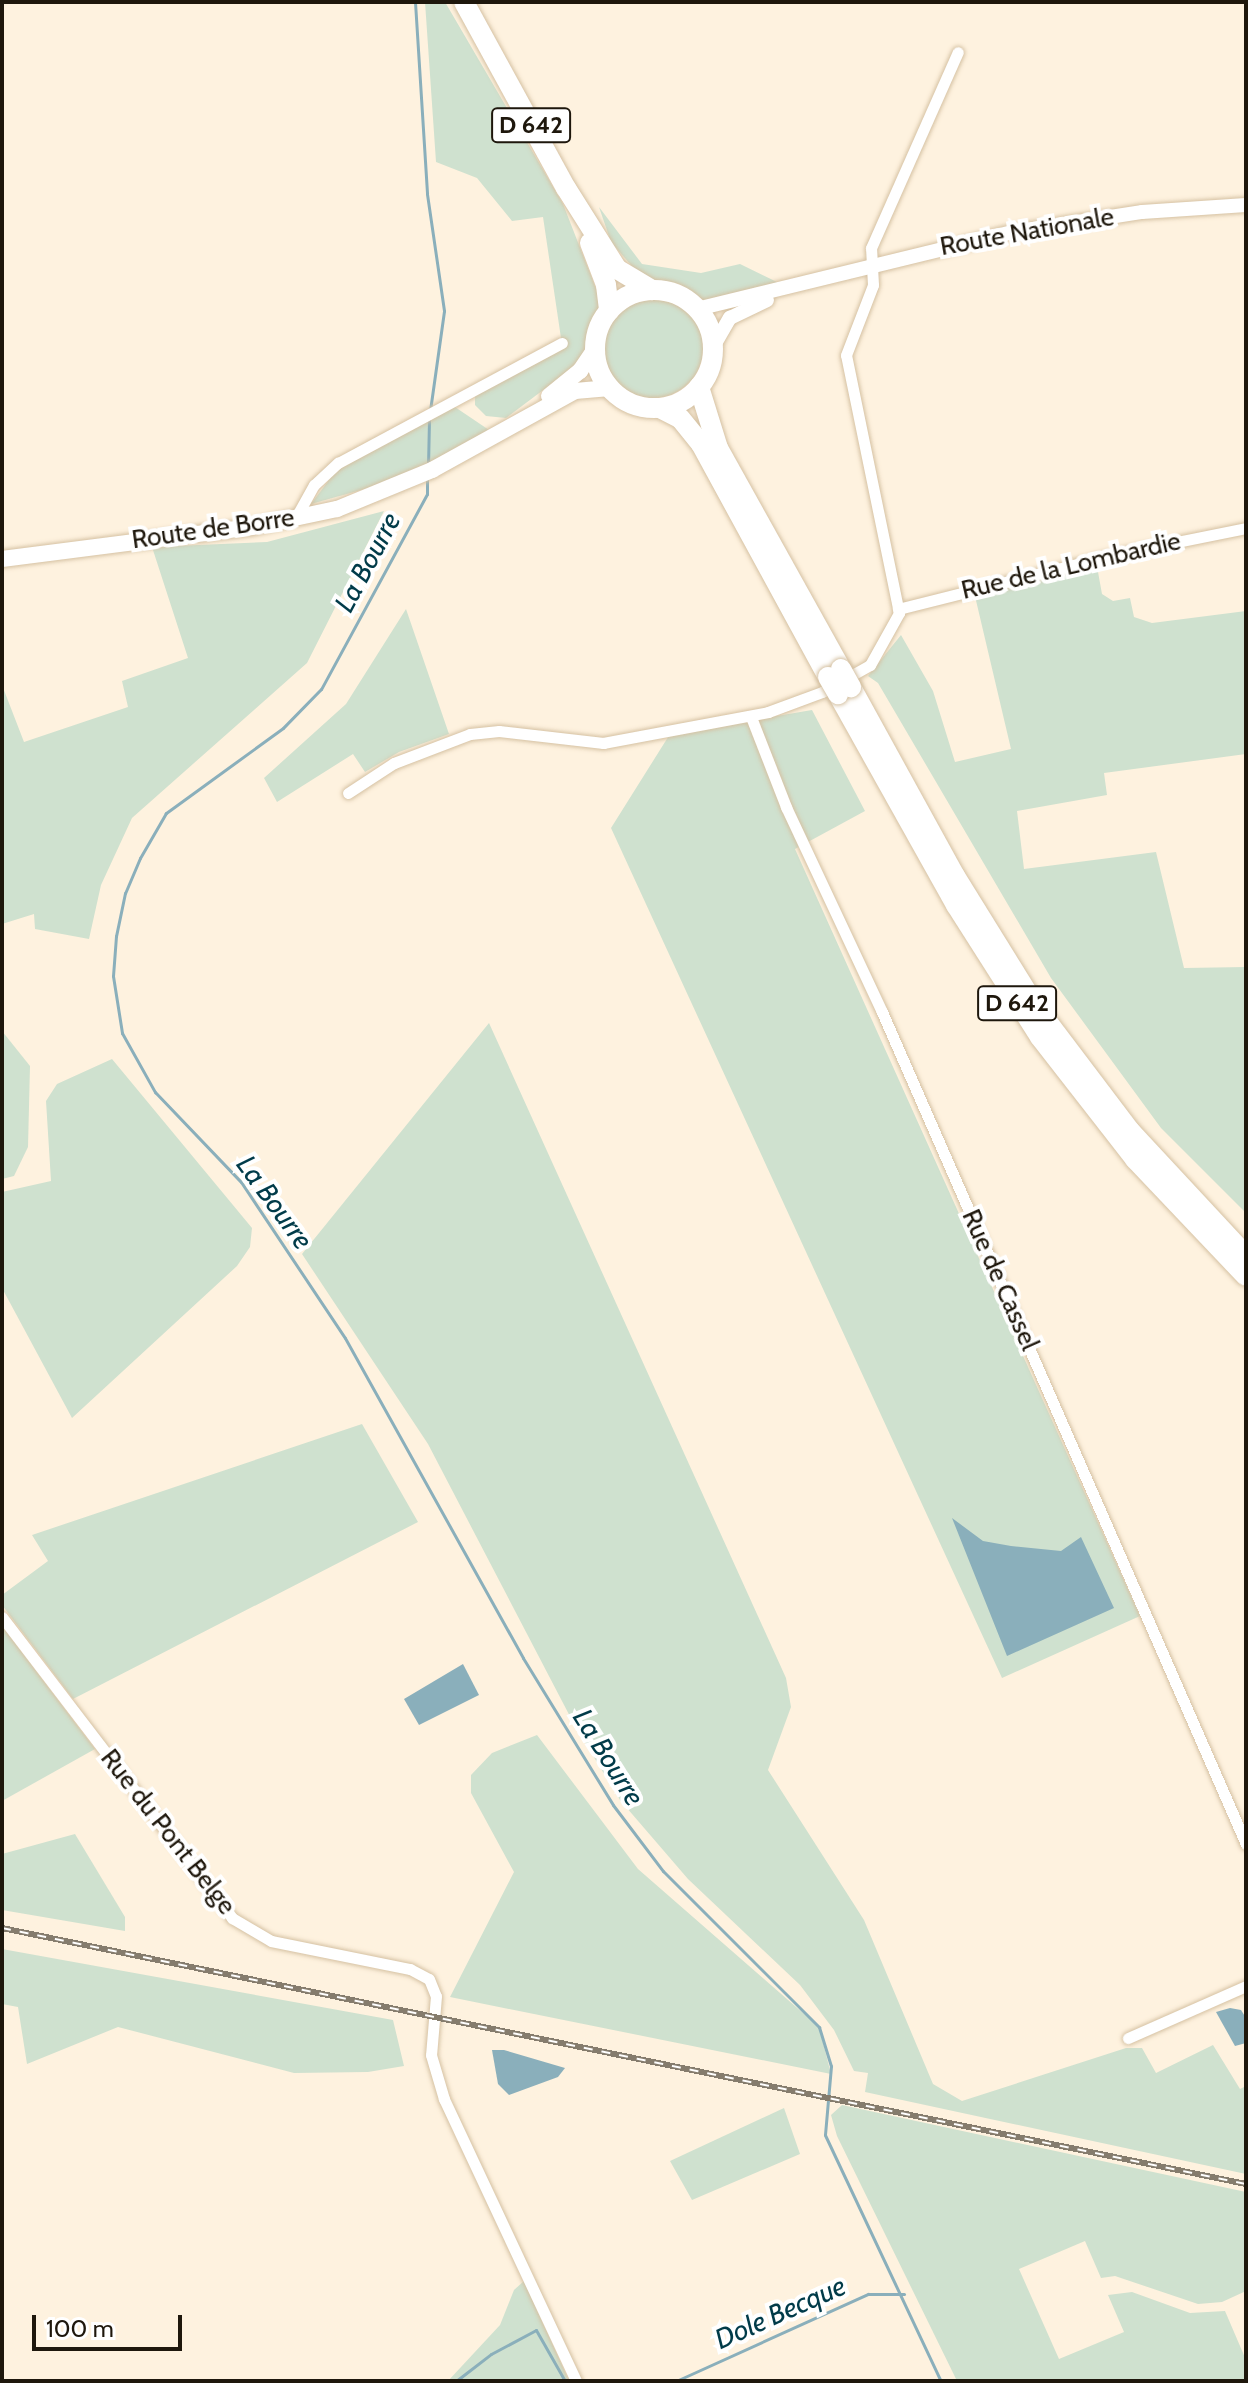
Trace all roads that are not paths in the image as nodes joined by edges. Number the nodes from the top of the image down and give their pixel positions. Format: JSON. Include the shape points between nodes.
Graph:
{"nodes":[{"id":1,"x":464,"y":2,"type":"edge"},
{"id":2,"x":958,"y":52,"type":"dead end"},
{"id":3,"x":566,"y":188,"type":"junction"},
{"id":4,"x":1246,"y":205,"type":"edge"},
{"id":5,"x":871,"y":265,"type":"junction"},
{"id":6,"x":812,"y":281,"type":"junction"},
{"id":7,"x":652,"y":290,"type":"junction"},
{"id":8,"x":697,"y":309,"type":"junction"},
{"id":9,"x":609,"y":311,"type":"junction"},
{"id":10,"x":562,"y":343,"type":"dead end"},
{"id":11,"x":713,"y":347,"type":"junction"},
{"id":12,"x":595,"y":349,"type":"junction"},
{"id":13,"x":699,"y":387,"type":"junction"},
{"id":14,"x":610,"y":388,"type":"junction"},
{"id":15,"x":660,"y":408,"type":"junction"},
{"id":16,"x":517,"y":421,"type":"junction"},
{"id":17,"x":295,"y":519,"type":"junction"},
{"id":18,"x":1246,"y":528,"type":"edge"},
{"id":19,"x":2,"y":559,"type":"edge"},
{"id":20,"x":898,"y":609,"type":"junction"},
{"id":21,"x":839,"y":682,"type":"junction"},
{"id":22,"x":751,"y":717,"type":"junction"},
{"id":23,"x":348,"y":793,"type":"dead end"},
{"id":24,"x":1246,"y":1256,"type":"edge"},
{"id":25,"x":1246,"y":1276,"type":"edge"},
{"id":26,"x":2,"y":1617,"type":"edge"},
{"id":27,"x":1246,"y":1844,"type":"edge"},
{"id":28,"x":1246,"y":1986,"type":"edge"},
{"id":29,"x":1128,"y":2038,"type":"dead end"},
{"id":30,"x":576,"y":2381,"type":"edge"}],
"edges":[{"from":1,"to":3,"type":"highway","number":"D 642"},
{"from":2,"to":5,"type":"street","via":[[878,233]]},
{"from":3,"to":7,"type":"highway","number":"D 642","via":[[617,269]]},
{"from":3,"to":9,"type":"highway","number":"D 642","via":[[606,285]]},
{"from":4,"to":5,"type":"street","name":"Route Nationale","via":[[1086,219]]},
{"from":5,"to":6,"type":"street","name":"Route Nationale"},
{"from":5,"to":20,"type":"street","via":[[873,285],[851,336],[845,368]]},
{"from":6,"to":8,"type":"street","name":"Route Nationale"},
{"from":6,"to":11,"type":"street","name":"Route Nationale","via":[[734,315]]},
{"from":7,"to":8,"type":"highway","via":[[679,296]]},
{"from":7,"to":9,"type":"highway","via":[[631,295]]},
{"from":8,"to":11,"type":"highway"},
{"from":9,"to":12,"type":"highway"},
{"from":10,"to":17,"type":"street","via":[[422,414],[331,468]]},
{"from":11,"to":13,"type":"highway"},
{"from":12,"to":14,"type":"highway"},
{"from":12,"to":16,"type":"main road","via":[[580,371]]},
{"from":13,"to":15,"type":"highway"},
{"from":13,"to":21,"type":"highway","number":"D 642","via":[[721,455]]},
{"from":14,"to":15,"type":"highway","via":[[630,403]]},
{"from":14,"to":16,"type":"main road","via":[[575,391]]},
{"from":15,"to":21,"type":"highway","number":"D 642","via":[[680,418],[701,444]]},
{"from":16,"to":17,"type":"main road","name":"Route de Borre","via":[[425,474],[360,501]]},
{"from":17,"to":19,"type":"main road","name":"Route de Borre"},
{"from":18,"to":20,"type":"street","name":"Rue de la Lombardie","via":[[1128,551]]},
{"from":20,"to":22,"type":"street","via":[[896,626],[862,672],[814,696]]},
{"from":21,"to":24,"type":"highway","number":"D 642","via":[[1048,1023],[1137,1138]]},
{"from":21,"to":25,"type":"highway","number":"D 642","via":[[956,905],[1040,1037],[1142,1167]]},
{"from":22,"to":23,"type":"street","via":[[592,744],[505,731],[477,733],[394,763]]},
{"from":22,"to":27,"type":"street","name":"Rue de Cassel","via":[[786,807],[876,998]]},
{"from":26,"to":30,"type":"street","name":"Rue du Pont Belge","via":[[232,1918],[271,1941],[410,1969],[429,1979],[436,1996],[431,2055],[444,2099]]},
{"from":28,"to":29,"type":"street"}]}
